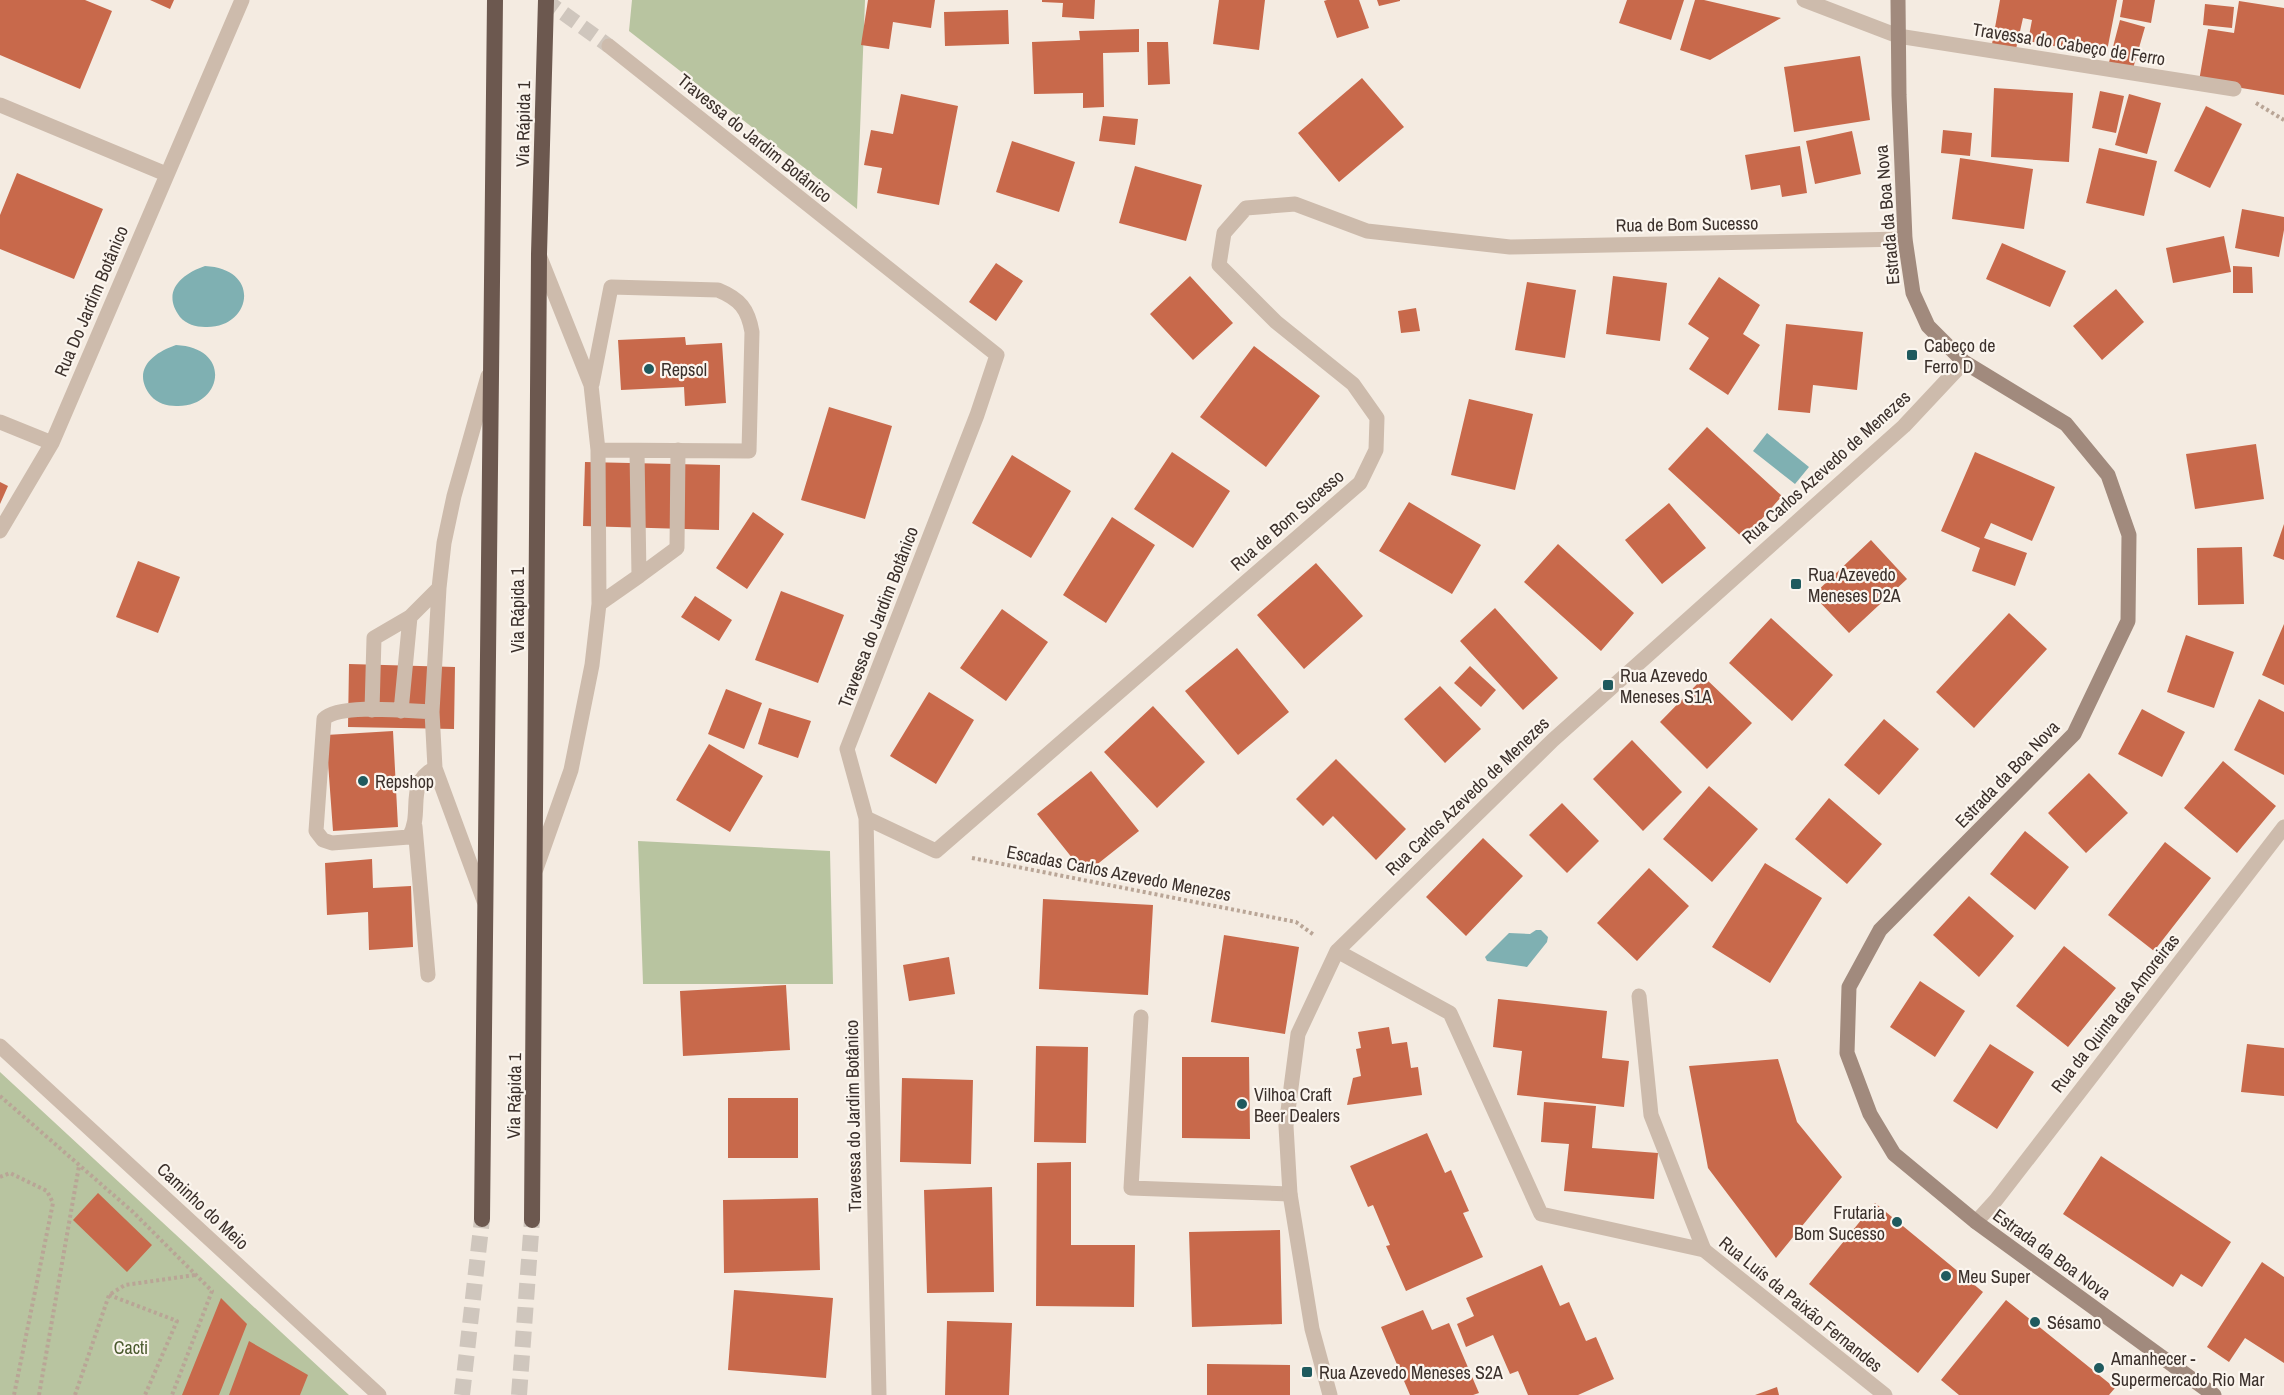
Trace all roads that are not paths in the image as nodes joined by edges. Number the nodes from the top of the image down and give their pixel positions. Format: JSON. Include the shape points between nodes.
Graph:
{"nodes":[{"id":1,"x":242,"y":0,"type":"edge"},
{"id":2,"x":495,"y":0,"type":"edge"},
{"id":3,"x":546,"y":0,"type":"edge"},
{"id":4,"x":1803,"y":0,"type":"edge"},
{"id":5,"x":1898,"y":0,"type":"edge"},
{"id":6,"x":1898,"y":36,"type":"junction"},
{"id":7,"x":609,"y":46,"type":"tunnel mouth"},
{"id":8,"x":2234,"y":89,"type":"dead end"},
{"id":9,"x":0,"y":105,"type":"edge"},
{"id":10,"x":166,"y":174,"type":"junction"},
{"id":11,"x":1905,"y":239,"type":"junction"},
{"id":12,"x":539,"y":254,"type":"junction"},
{"id":13,"x":1964,"y":363,"type":"junction"},
{"id":14,"x":490,"y":370,"type":"junction"},
{"id":15,"x":591,"y":385,"type":"junction"},
{"id":16,"x":0,"y":422,"type":"edge"},
{"id":17,"x":52,"y":442,"type":"junction"},
{"id":18,"x":598,"y":450,"type":"junction"},
{"id":19,"x":678,"y":450,"type":"junction"},
{"id":20,"x":637,"y":451,"type":"junction"},
{"id":21,"x":0,"y":531,"type":"edge"},
{"id":22,"x":639,"y":576,"type":"junction"},
{"id":23,"x":439,"y":588,"type":"junction"},
{"id":24,"x":599,"y":604,"type":"junction"},
{"id":25,"x":410,"y":616,"type":"junction"},
{"id":26,"x":372,"y":710,"type":"junction"},
{"id":27,"x":401,"y":711,"type":"junction"},
{"id":28,"x":432,"y":712,"type":"junction"},
{"id":29,"x":435,"y":768,"type":"junction"},
{"id":30,"x":866,"y":818,"type":"junction"},
{"id":31,"x":415,"y":827,"type":"junction"},
{"id":32,"x":2284,"y":827,"type":"edge"},
{"id":33,"x":536,"y":869,"type":"junction"},
{"id":34,"x":485,"y":904,"type":"junction"},
{"id":35,"x":1337,"y":951,"type":"junction"},
{"id":36,"x":428,"y":975,"type":"dead end"},
{"id":37,"x":1638,"y":996,"type":"dead end"},
{"id":38,"x":1141,"y":1017,"type":"dead end"},
{"id":39,"x":0,"y":1046,"type":"edge"},
{"id":40,"x":1290,"y":1194,"type":"junction"},
{"id":41,"x":482,"y":1219,"type":"tunnel mouth"},
{"id":42,"x":532,"y":1221,"type":"tunnel mouth"},
{"id":43,"x":1976,"y":1222,"type":"junction"},
{"id":44,"x":1704,"y":1250,"type":"junction"},
{"id":45,"x":379,"y":1395,"type":"edge"},
{"id":46,"x":879,"y":1395,"type":"edge"},
{"id":47,"x":1330,"y":1395,"type":"edge"},
{"id":48,"x":1884,"y":1395,"type":"edge"},
{"id":49,"x":2214,"y":1395,"type":"edge"}],
"edges":[{"from":1,"to":10,"type":"street","name":"Rua Do Jardim Botânico"},
{"from":2,"to":14,"type":"highway","name":"Via Rápida 1"},
{"from":3,"to":12,"type":"highway","name":"Via Rápida 1"},
{"from":4,"to":6,"type":"street","name":"Travessa do Cabeço de Ferro"},
{"from":5,"to":6,"type":"main road","name":"Estrada da Boa Nova"},
{"from":6,"to":8,"type":"street","name":"Travessa do Cabeço de Ferro"},
{"from":6,"to":11,"type":"main road","name":"Estrada da Boa Nova"},
{"from":7,"to":30,"type":"street","name":"Travessa do Jardim Botânico","via":[[997,356],[847,749]]},
{"from":9,"to":10,"type":"street"},
{"from":10,"to":17,"type":"street","name":"Rua Do Jardim Botânico"},
{"from":11,"to":13,"type":"main road","name":"Estrada da Boa Nova","via":[[1913,293],[1928,326]]},
{"from":11,"to":30,"type":"street","name":"Rua de Bom Sucesso","via":[[1510,247],[1367,231],[1295,204],[1246,208],[1224,233],[1219,265],[1276,322],[1353,384],[1377,418],[1376,450],[1360,483],[936,851]]},
{"from":12,"to":15,"type":"street"},
{"from":12,"to":33,"type":"highway","name":"Via Rápida 1"},
{"from":13,"to":35,"type":"street","name":"Rua Carlos Azevedo de Menezes","via":[[1904,426],[1552,740]]},
{"from":13,"to":43,"type":"main road","name":"Estrada da Boa Nova","via":[[2066,424],[2108,475],[2129,536],[2128,621],[2074,734],[1880,930],[1849,987],[1847,1053],[1870,1114],[1893,1154]]},
{"from":14,"to":23,"type":"street","via":[[454,496]]},
{"from":14,"to":34,"type":"highway","name":"Via Rápida 1"},
{"from":15,"to":18,"type":"street"},
{"from":15,"to":19,"type":"street","via":[[611,287],[718,291],[730,295],[749,316],[752,332],[749,451]]},
{"from":16,"to":17,"type":"street"},
{"from":17,"to":21,"type":"street","name":"Rua Do Jardim Botânico"},
{"from":18,"to":20,"type":"street"},
{"from":18,"to":24,"type":"street"},
{"from":19,"to":20,"type":"street"},
{"from":19,"to":22,"type":"street","via":[[678,548]]},
{"from":20,"to":22,"type":"street"},
{"from":22,"to":24,"type":"street"},
{"from":23,"to":25,"type":"street"},
{"from":23,"to":28,"type":"street"},
{"from":24,"to":33,"type":"street","via":[[592,665],[571,770]]},
{"from":25,"to":26,"type":"street","via":[[374,638]]},
{"from":25,"to":27,"type":"street"},
{"from":26,"to":27,"type":"street"},
{"from":26,"to":31,"type":"street","via":[[329,713],[324,719],[315,831],[332,843],[409,837]]},
{"from":27,"to":28,"type":"street"},
{"from":28,"to":29,"type":"street"},
{"from":29,"to":31,"type":"street","via":[[418,782]]},
{"from":29,"to":34,"type":"street"},
{"from":30,"to":46,"type":"street","name":"Travessa do Jardim Botânico"},
{"from":31,"to":36,"type":"street"},
{"from":32,"to":43,"type":"street","name":"Rua da Quinta das Amoreiras"},
{"from":33,"to":42,"type":"highway","name":"Via Rápida 1"},
{"from":34,"to":41,"type":"highway","name":"Via Rápida 1"},
{"from":35,"to":40,"type":"street","name":"Rua Carlos Azevedo de Menezes","via":[[1299,1034],[1286,1126]]},
{"from":35,"to":44,"type":"street","name":"Rua Luís da Paixão Fernandes","via":[[1450,1013],[1541,1214]]},
{"from":37,"to":44,"type":"street","via":[[1651,1115]]},
{"from":38,"to":40,"type":"street","via":[[1131,1188]]},
{"from":39,"to":45,"type":"street","name":"Caminho do Meio"},
{"from":40,"to":47,"type":"street","name":"Rua Carlos Azevedo de Menezes","via":[[1312,1329]]},
{"from":43,"to":49,"type":"main road","name":"Estrada da Boa Nova"},
{"from":44,"to":48,"type":"street","name":"Rua Luís da Paixão Fernandes"}]}
